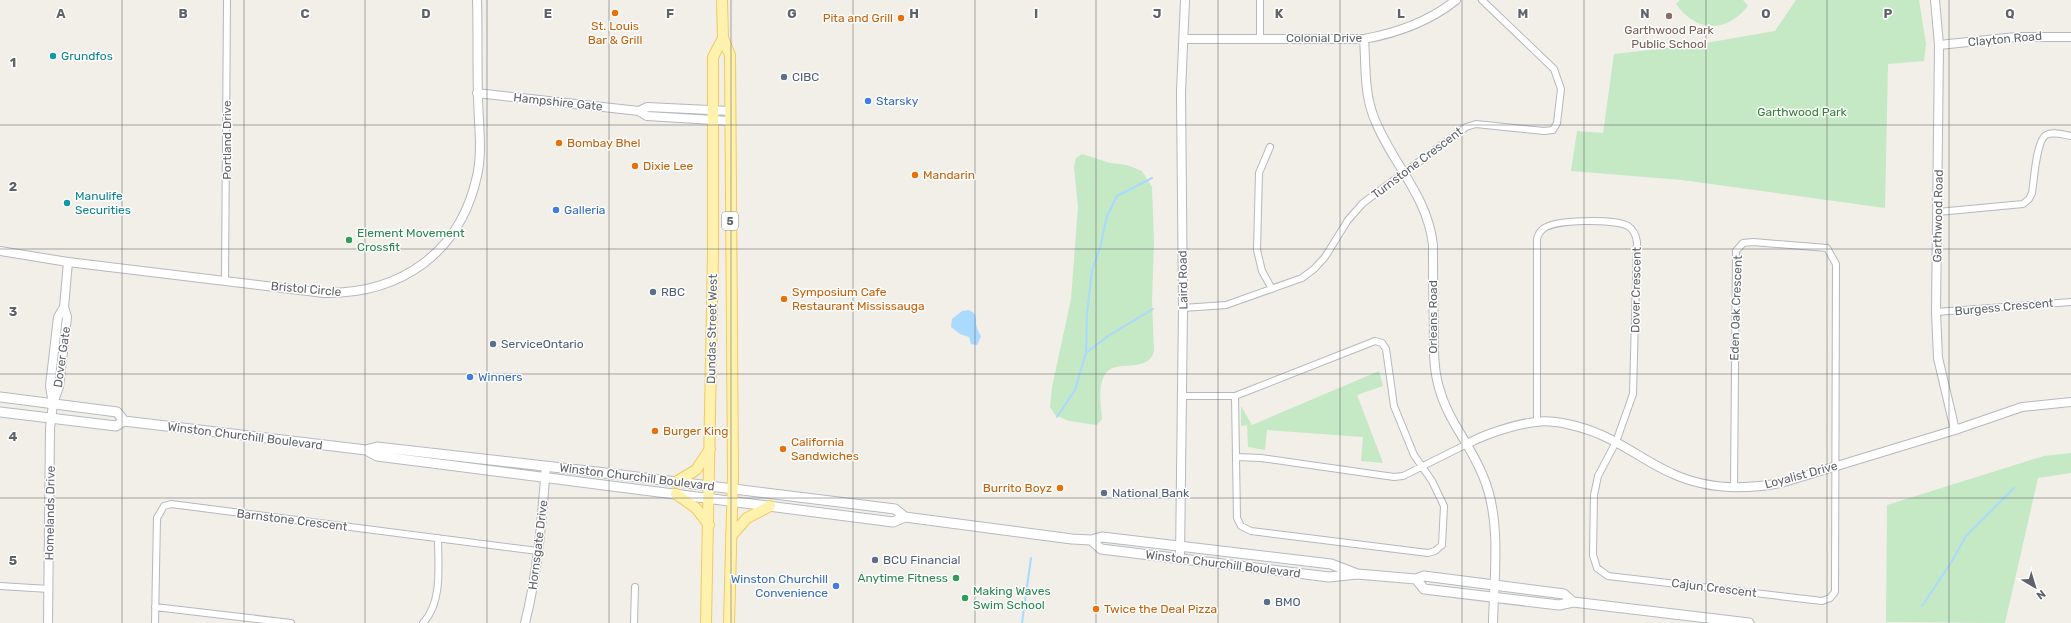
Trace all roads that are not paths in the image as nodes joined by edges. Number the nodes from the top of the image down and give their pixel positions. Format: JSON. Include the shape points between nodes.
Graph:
{"nodes":[{"id":1,"x":227,"y":0,"type":"edge"},
{"id":2,"x":477,"y":0,"type":"edge"},
{"id":3,"x":722,"y":0,"type":"edge"},
{"id":4,"x":1185,"y":0,"type":"edge"},
{"id":5,"x":1260,"y":0,"type":"edge"},
{"id":6,"x":1456,"y":0,"type":"edge"},
{"id":7,"x":1482,"y":0,"type":"edge"},
{"id":8,"x":1935,"y":0,"type":"edge"},
{"id":9,"x":2071,"y":36,"type":"edge"},
{"id":10,"x":723,"y":38,"type":"junction"},
{"id":11,"x":1260,"y":38,"type":"junction"},
{"id":12,"x":1184,"y":39,"type":"junction"},
{"id":13,"x":1364,"y":39,"type":"junction"},
{"id":14,"x":1939,"y":45,"type":"junction"},
{"id":15,"x":478,"y":93,"type":"junction"},
{"id":16,"x":713,"y":115,"type":"junction"},
{"id":17,"x":730,"y":116,"type":"junction"},
{"id":18,"x":2071,"y":136,"type":"edge"},
{"id":19,"x":1270,"y":147,"type":"dead end"},
{"id":20,"x":1403,"y":172,"type":"junction"},
{"id":21,"x":1938,"y":212,"type":"junction"},
{"id":22,"x":0,"y":251,"type":"edge"},
{"id":23,"x":68,"y":262,"type":"junction"},
{"id":24,"x":225,"y":280,"type":"junction"},
{"id":25,"x":1272,"y":289,"type":"junction"},
{"id":26,"x":2071,"y":302,"type":"edge"},
{"id":27,"x":1184,"y":308,"type":"junction"},
{"id":28,"x":1936,"y":312,"type":"junction"},
{"id":29,"x":1183,"y":396,"type":"junction"},
{"id":30,"x":1235,"y":396,"type":"junction"},
{"id":31,"x":0,"y":397,"type":"edge"},
{"id":32,"x":2071,"y":402,"type":"edge"},
{"id":33,"x":53,"y":404,"type":"junction"},
{"id":34,"x":0,"y":412,"type":"edge"},
{"id":35,"x":51,"y":418,"type":"junction"},
{"id":36,"x":124,"y":421,"type":"junction"},
{"id":37,"x":1537,"y":421,"type":"junction"},
{"id":38,"x":1955,"y":430,"type":"junction"},
{"id":39,"x":1616,"y":442,"type":"junction"},
{"id":40,"x":1467,"y":444,"type":"junction"},
{"id":41,"x":710,"y":449,"type":"junction"},
{"id":42,"x":366,"y":450,"type":"junction"},
{"id":43,"x":1237,"y":457,"type":"junction"},
{"id":44,"x":1422,"y":465,"type":"junction"},
{"id":45,"x":546,"y":466,"type":"junction"},
{"id":46,"x":1834,"y":466,"type":"junction"},
{"id":47,"x":545,"y":478,"type":"junction"},
{"id":48,"x":676,"y":482,"type":"junction"},
{"id":49,"x":709,"y":486,"type":"junction"},
{"id":50,"x":1734,"y":486,"type":"junction"},
{"id":51,"x":732,"y":489,"type":"junction"},
{"id":52,"x":676,"y":494,"type":"junction"},
{"id":53,"x":709,"y":498,"type":"junction"},
{"id":54,"x":732,"y":501,"type":"junction"},
{"id":55,"x":770,"y":506,"type":"junction"},
{"id":56,"x":905,"y":517,"type":"junction"},
{"id":57,"x":709,"y":525,"type":"junction"},
{"id":58,"x":731,"y":536,"type":"junction"},
{"id":59,"x":438,"y":538,"type":"junction"},
{"id":60,"x":1091,"y":540,"type":"junction"},
{"id":61,"x":1180,"y":546,"type":"junction"},
{"id":62,"x":538,"y":550,"type":"junction"},
{"id":63,"x":1180,"y":559,"type":"junction"},
{"id":64,"x":1358,"y":574,"type":"junction"},
{"id":65,"x":1416,"y":579,"type":"junction"},
{"id":66,"x":1494,"y":584,"type":"junction"},
{"id":67,"x":0,"y":586,"type":"edge"},
{"id":68,"x":635,"y":587,"type":"dead end"},
{"id":69,"x":49,"y":589,"type":"junction"},
{"id":70,"x":1494,"y":597,"type":"junction"},
{"id":71,"x":1573,"y":602,"type":"junction"},
{"id":72,"x":155,"y":606,"type":"junction"},
{"id":73,"x":48,"y":623,"type":"edge"},
{"id":74,"x":155,"y":623,"type":"edge"},
{"id":75,"x":291,"y":623,"type":"edge"},
{"id":76,"x":423,"y":623,"type":"edge"},
{"id":77,"x":525,"y":623,"type":"edge"},
{"id":78,"x":634,"y":623,"type":"edge"},
{"id":79,"x":706,"y":623,"type":"edge"},
{"id":80,"x":729,"y":623,"type":"edge"},
{"id":81,"x":1493,"y":623,"type":"edge"},
{"id":82,"x":1749,"y":623,"type":"edge"}],
"edges":[{"from":1,"to":24,"type":"street","name":"Portland Drive"},
{"from":2,"to":15,"type":"street","name":"Bristol Circle"},
{"from":3,"to":10,"type":"main road","name":"Dundas Street West","number":"5"},
{"from":4,"to":12,"type":"street","name":"Laird Road"},
{"from":5,"to":11,"type":"street"},
{"from":6,"to":13,"type":"street","name":"Colonial Drive","via":[[1425,20]]},
{"from":7,"to":20,"type":"street","name":"Turnstone Crescent","via":[[1554,69],[1561,89],[1556,127],[1544,131],[1470,125]]},
{"from":8,"to":14,"type":"street","name":"Garthwood Road"},
{"from":9,"to":14,"type":"street","name":"Clayton Road","via":[[2016,37]]},
{"from":10,"to":16,"type":"main road","name":"Dundas Street West","number":"5","via":[[714,57]]},
{"from":10,"to":17,"type":"main road","name":"Dundas Street West","number":"5","via":[[730,55]]},
{"from":11,"to":12,"type":"street","name":"Colonial Drive"},
{"from":11,"to":13,"type":"street","name":"Colonial Drive"},
{"from":12,"to":27,"type":"street","name":"Laird Road","via":[[1181,92]]},
{"from":13,"to":20,"type":"street","name":"Orleans Road","via":[[1367,88],[1373,114]]},
{"from":14,"to":21,"type":"street","name":"Garthwood Road"},
{"from":15,"to":16,"type":"street","name":"Hampshire Gate","via":[[639,111],[647,107]]},
{"from":15,"to":24,"type":"street","name":"Bristol Circle","via":[[480,138],[477,175],[470,201],[450,238],[416,269],[380,287],[347,293]]},
{"from":16,"to":17,"type":"street","name":"Hampshire Gate"},
{"from":16,"to":41,"type":"main road","name":"Dundas Street West","number":"5"},
{"from":17,"to":51,"type":"main road","name":"Dundas Street West","number":"5"},
{"from":18,"to":21,"type":"street","via":[[2046,135],[2040,141],[2032,193],[2023,204]]},
{"from":19,"to":25,"type":"street","via":[[1259,173],[1257,250],[1262,271]]},
{"from":20,"to":25,"type":"street","name":"Turnstone Crescent","via":[[1362,203],[1348,220],[1333,247],[1314,269],[1302,278]]},
{"from":20,"to":40,"type":"street","name":"Orleans Road","via":[[1422,204],[1431,226],[1433,362],[1437,383],[1452,423]]},
{"from":21,"to":28,"type":"street","name":"Garthwood Road"},
{"from":22,"to":23,"type":"street","name":"Bristol Circle"},
{"from":23,"to":24,"type":"street","name":"Bristol Circle"},
{"from":23,"to":33,"type":"street","name":"Dover Gate","via":[[64,307],[58,317],[50,386]]},
{"from":25,"to":27,"type":"street","name":"Turnstone Crescent","via":[[1226,305]]},
{"from":26,"to":28,"type":"street","name":"Burgess Crescent"},
{"from":27,"to":29,"type":"street","name":"Laird Road"},
{"from":28,"to":38,"type":"street","name":"Garthwood Road","via":[[1938,358]]},
{"from":29,"to":30,"type":"street"},
{"from":29,"to":61,"type":"street","name":"Laird Road"},
{"from":30,"to":43,"type":"street"},
{"from":30,"to":44,"type":"street","via":[[1351,349],[1378,342],[1386,349],[1394,406],[1414,455]]},
{"from":31,"to":33,"type":"main road","name":"Winston Churchill Boulevard"},
{"from":32,"to":38,"type":"street","name":"Loyalist Drive","via":[[2022,407]]},
{"from":33,"to":35,"type":"street","name":"Homelands Drive"},
{"from":33,"to":36,"type":"main road","name":"Winston Churchill Boulevard","via":[[117,412]]},
{"from":34,"to":35,"type":"main road","name":"Winston Churchill Boulevard"},
{"from":35,"to":36,"type":"main road","name":"Winston Churchill Boulevard","via":[[116,426]]},
{"from":35,"to":69,"type":"street","name":"Homelands Drive"},
{"from":36,"to":42,"type":"main road","name":"Winston Churchill Boulevard"},
{"from":37,"to":39,"type":"street","name":"Loyalist Drive","via":[[1580,427]]},
{"from":37,"to":39,"type":"street","name":"Dover Crescent","via":[[1539,233],[1543,228],[1562,222],[1623,224],[1635,233],[1637,242],[1633,394]]},
{"from":37,"to":40,"type":"street","name":"Loyalist Drive","via":[[1484,435]]},
{"from":38,"to":46,"type":"street","name":"Loyalist Drive"},
{"from":39,"to":46,"type":"street","name":"Cajun Crescent","via":[[1598,476],[1594,495],[1593,555],[1597,568],[1608,576],[1822,601],[1830,598],[1835,592]]},
{"from":39,"to":50,"type":"street","name":"Loyalist Drive","via":[[1671,473],[1714,486]]},
{"from":40,"to":44,"type":"street"},
{"from":40,"to":66,"type":"street","name":"Orleans Road","via":[[1484,477],[1491,506]]},
{"from":41,"to":48,"type":"main road","via":[[696,470]]},
{"from":41,"to":49,"type":"main road","name":"Dundas Street West","number":"5"},
{"from":42,"to":45,"type":"main road","name":"Winston Churchill Boulevard","via":[[378,447]]},
{"from":42,"to":47,"type":"main road","name":"Winston Churchill Boulevard","via":[[378,456]]},
{"from":43,"to":44,"type":"street","via":[[1394,477],[1402,476]]},
{"from":43,"to":44,"type":"street","via":[[1238,518],[1241,526],[1251,531],[1428,553],[1442,545],[1444,506]]},
{"from":45,"to":47,"type":"street","name":"Hornsgate Drive"},
{"from":45,"to":48,"type":"main road","name":"Winston Churchill Boulevard"},
{"from":46,"to":50,"type":"street","name":"Loyalist Drive","via":[[1781,483],[1753,487]]},
{"from":46,"to":50,"type":"street","name":"Eden Oak Crescent","via":[[1836,264],[1827,248],[1743,243],[1736,251]]},
{"from":47,"to":52,"type":"main road","name":"Winston Churchill Boulevard"},
{"from":47,"to":62,"type":"street","name":"Hornsgate Drive"},
{"from":48,"to":49,"type":"main road","name":"Winston Churchill Boulevard"},
{"from":49,"to":51,"type":"main road","name":"Winston Churchill Boulevard"},
{"from":49,"to":53,"type":"main road","name":"Dundas Street West"},
{"from":51,"to":54,"type":"main road","name":"Dundas Street West"},
{"from":51,"to":56,"type":"main road","name":"Winston Churchill Boulevard","via":[[895,509]]},
{"from":52,"to":53,"type":"main road","name":"Winston Churchill Boulevard"},
{"from":52,"to":57,"type":"main road","via":[[696,508]]},
{"from":53,"to":54,"type":"main road","name":"Winston Churchill Boulevard"},
{"from":53,"to":57,"type":"main road","name":"Dundas Street West"},
{"from":54,"to":55,"type":"main road","name":"Winston Churchill Boulevard"},
{"from":54,"to":58,"type":"main road","name":"Dundas Street West"},
{"from":55,"to":56,"type":"main road","name":"Winston Churchill Boulevard","via":[[894,522]]},
{"from":55,"to":58,"type":"main road","via":[[747,518]]},
{"from":56,"to":60,"type":"main road","name":"Winston Churchill Boulevard"},
{"from":57,"to":79,"type":"main road","name":"Dundas Street West"},
{"from":58,"to":80,"type":"main road","name":"Dundas Street West"},
{"from":59,"to":62,"type":"street","name":"Barnstone Crescent"},
{"from":59,"to":72,"type":"street","name":"Barnstone Crescent","via":[[171,504],[164,506],[157,518]]},
{"from":59,"to":76,"type":"street","via":[[436,599],[431,615]]},
{"from":60,"to":61,"type":"main road","name":"Winston Churchill Boulevard","via":[[1102,537]]},
{"from":60,"to":63,"type":"main road","name":"Winston Churchill Boulevard","via":[[1101,549]]},
{"from":61,"to":63,"type":"street","name":"Laird Road"},
{"from":61,"to":64,"type":"main road","name":"Winston Churchill Boulevard","via":[[1331,564]]},
{"from":62,"to":77,"type":"street","name":"Hornsgate Drive"},
{"from":63,"to":64,"type":"main road","name":"Winston Churchill Boulevard","via":[[1329,577]]},
{"from":64,"to":65,"type":"main road","name":"Winston Churchill Boulevard"},
{"from":65,"to":66,"type":"main road","name":"Winston Churchill Boulevard","via":[[1424,576]]},
{"from":65,"to":70,"type":"main road","name":"Winston Churchill Boulevard","via":[[1424,589]]},
{"from":66,"to":70,"type":"street","name":"Orleans Road"},
{"from":66,"to":71,"type":"main road","name":"Winston Churchill Boulevard","via":[[1564,594]]},
{"from":67,"to":69,"type":"street"},
{"from":68,"to":78,"type":"street"},
{"from":69,"to":73,"type":"street","name":"Homelands Drive"},
{"from":70,"to":71,"type":"main road","name":"Winston Churchill Boulevard","via":[[1559,605]]},
{"from":70,"to":81,"type":"street","name":"Orleans Road"},
{"from":71,"to":82,"type":"main road","name":"Winston Churchill Boulevard"},
{"from":72,"to":74,"type":"street","name":"Barnstone Crescent"},
{"from":72,"to":75,"type":"street"}]}
